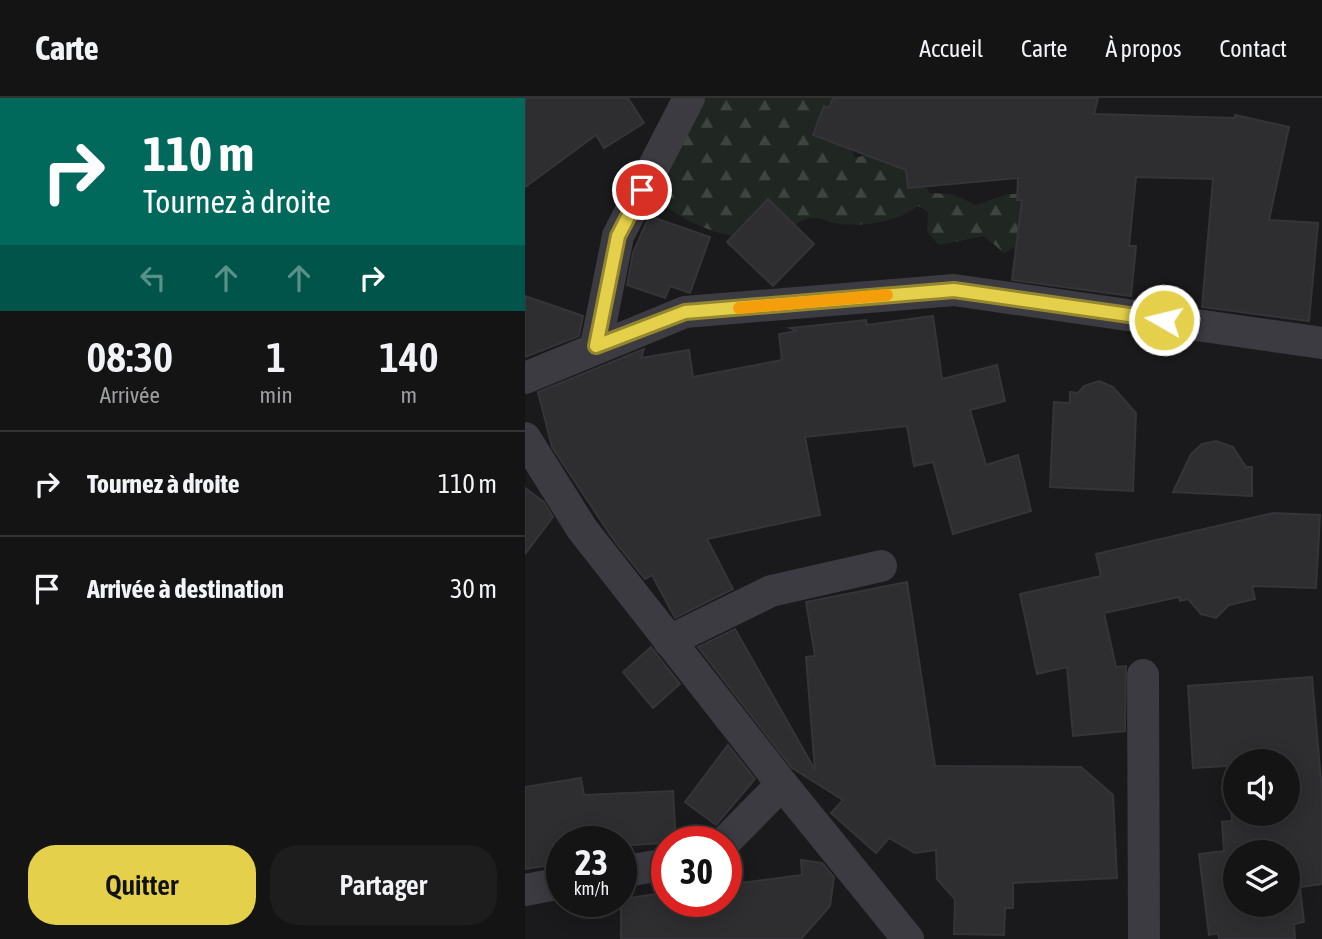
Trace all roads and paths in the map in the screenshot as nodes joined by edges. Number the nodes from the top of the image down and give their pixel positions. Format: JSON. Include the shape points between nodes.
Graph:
{"nodes":[{"id":1,"x":689,"y":98,"type":"edge"},
{"id":2,"x":1322,"y":343,"type":"edge"},
{"id":3,"x":596,"y":346,"type":"junction"},
{"id":4,"x":525,"y":378,"type":"edge"},
{"id":5,"x":525,"y":438,"type":"edge"},
{"id":6,"x":881,"y":566,"type":"dead end"},
{"id":7,"x":669,"y":641,"type":"junction"},
{"id":8,"x":1143,"y":675,"type":"dead end"},
{"id":9,"x":782,"y":784,"type":"junction"},
{"id":10,"x":741,"y":826,"type":"edge"},
{"id":11,"x":546,"y":886,"type":"edge"},
{"id":12,"x":525,"y":890,"type":"edge"},
{"id":13,"x":908,"y":939,"type":"edge"},
{"id":14,"x":1145,"y":939,"type":"edge"}],
"edges":[{"from":1,"to":3,"type":"street","via":[[618,236]]},
{"from":2,"to":3,"type":"street","via":[[954,290],[685,312]]},
{"from":3,"to":4,"type":"street"},
{"from":5,"to":7,"type":"street","via":[[582,529]]},
{"from":6,"to":7,"type":"street","via":[[771,591]]},
{"from":7,"to":9,"type":"street"},
{"from":8,"to":14,"type":"street"},
{"from":9,"to":10,"type":"street"},
{"from":9,"to":13,"type":"street"},
{"from":11,"to":12,"type":"street"}]}
